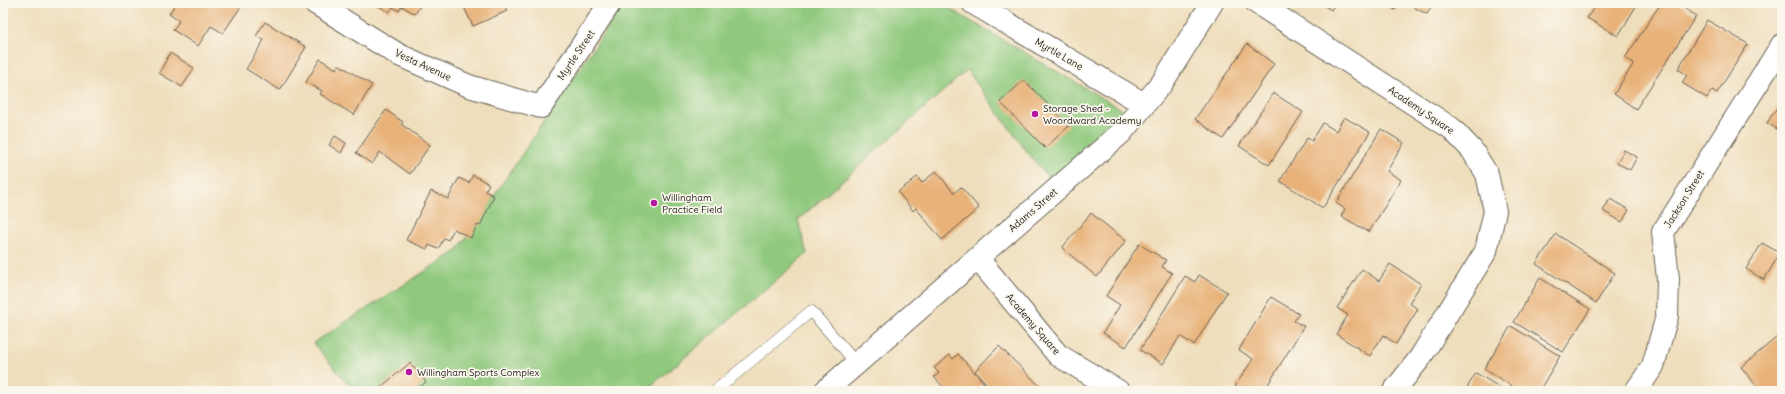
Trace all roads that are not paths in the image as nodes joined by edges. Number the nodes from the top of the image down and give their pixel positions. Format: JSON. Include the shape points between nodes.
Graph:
{"nodes":[{"id":1,"x":315,"y":3,"type":"edge"},
{"id":2,"x":610,"y":3,"type":"edge"},
{"id":3,"x":973,"y":3,"type":"edge"},
{"id":4,"x":1212,"y":3,"type":"edge"},
{"id":5,"x":1257,"y":3,"type":"edge"},
{"id":6,"x":1782,"y":45,"type":"edge"},
{"id":7,"x":1144,"y":104,"type":"junction"},
{"id":8,"x":541,"y":107,"type":"joint"},
{"id":9,"x":978,"y":258,"type":"junction"},
{"id":10,"x":857,"y":364,"type":"junction"},
{"id":11,"x":715,"y":391,"type":"edge"},
{"id":12,"x":825,"y":391,"type":"edge"},
{"id":13,"x":1118,"y":391,"type":"edge"},
{"id":14,"x":1394,"y":391,"type":"edge"},
{"id":15,"x":1636,"y":391,"type":"edge"}],
"edges":[{"from":1,"to":8,"type":"street","name":"Vesta Avenue","via":[[399,55],[469,86]]},
{"from":2,"to":8,"type":"street","name":"Myrtle Street"},
{"from":3,"to":7,"type":"street","name":"Myrtle Lane"},
{"from":4,"to":7,"type":"street","name":"Adams Street","via":[[1162,83]]},
{"from":5,"to":14,"type":"street","name":"Academy Square","via":[[1451,128],[1472,150],[1487,174],[1495,211],[1486,251],[1420,358]]},
{"from":6,"to":15,"type":"street","name":"Jackson Street","via":[[1663,232],[1668,279],[1666,316],[1653,366]]},
{"from":7,"to":9,"type":"street","name":"Adams Street","via":[[1121,133]]},
{"from":9,"to":10,"type":"street","name":"Adams Street"},
{"from":9,"to":13,"type":"street","name":"Academy Square","via":[[1058,355]]},
{"from":10,"to":11,"type":"lane","via":[[811,311]]},
{"from":10,"to":12,"type":"street","name":"Adams Street"}]}
